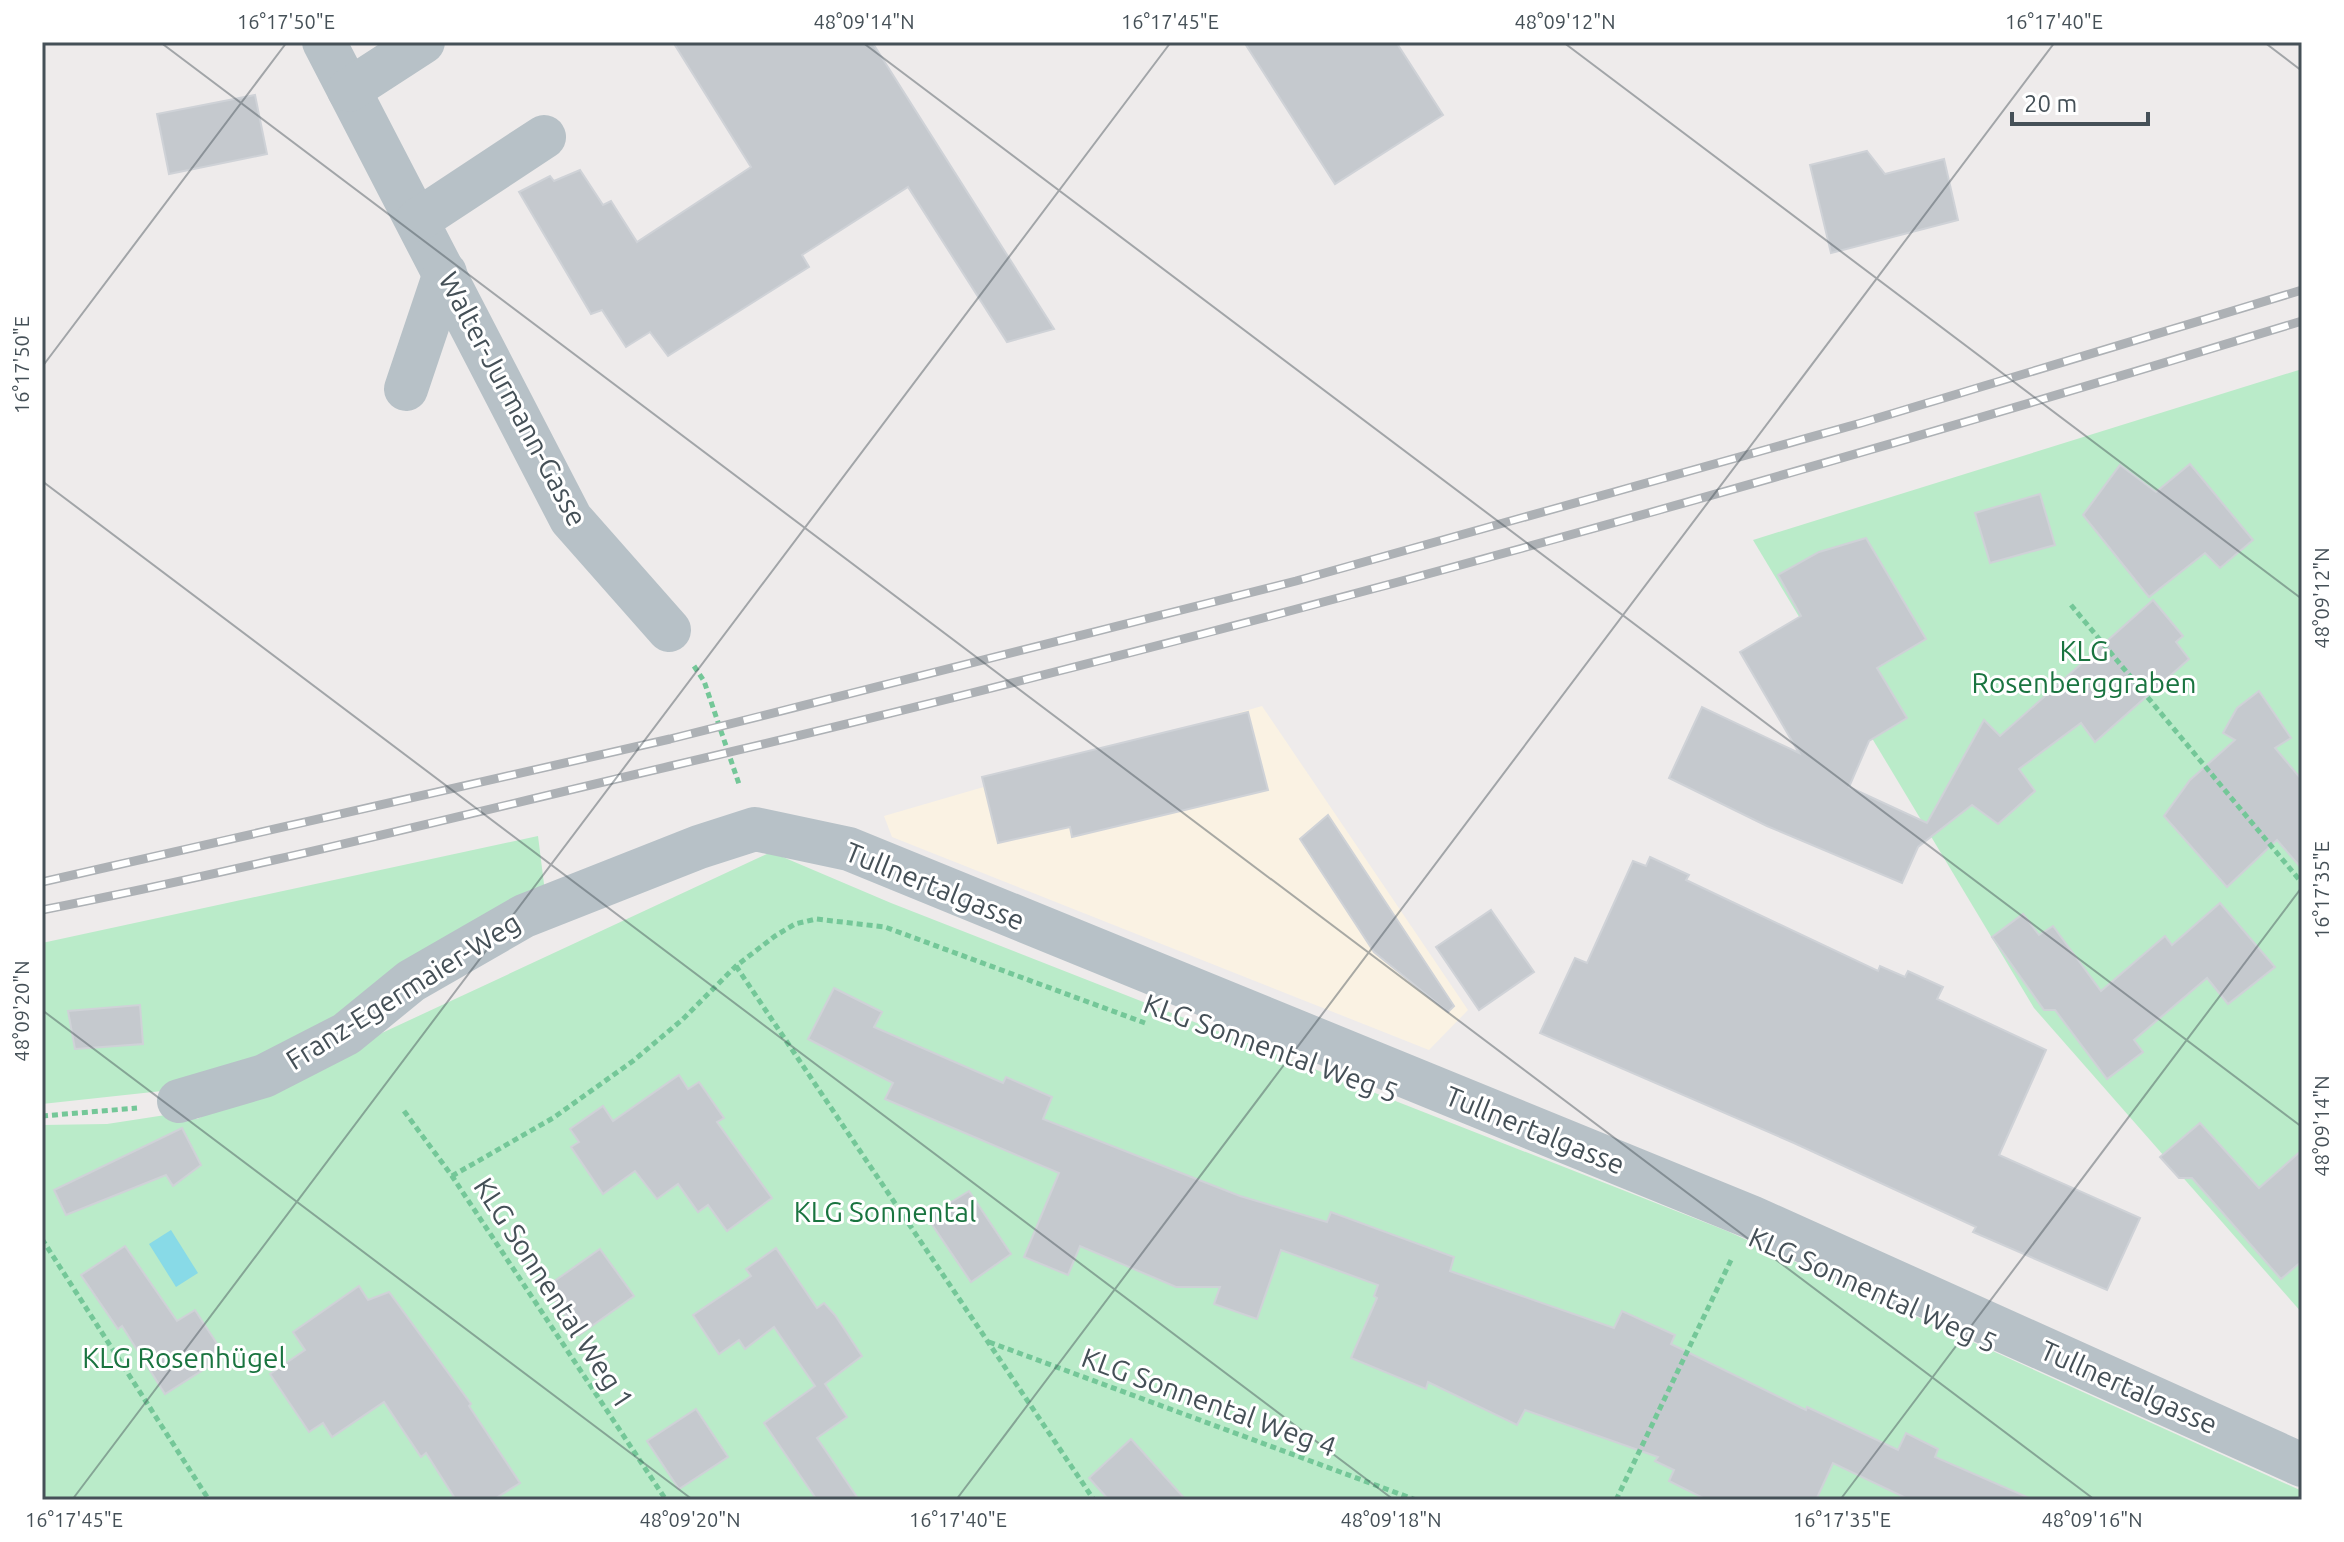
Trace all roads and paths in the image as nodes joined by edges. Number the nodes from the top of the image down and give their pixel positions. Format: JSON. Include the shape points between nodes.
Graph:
{"nodes":[{"id":1,"x":324,"y":42,"type":"edge"},
{"id":2,"x":423,"y":42,"type":"edge"},
{"id":3,"x":349,"y":90,"type":"junction"},
{"id":4,"x":544,"y":137,"type":"dead end"},
{"id":5,"x":418,"y":220,"type":"junction"},
{"id":6,"x":445,"y":273,"type":"junction"},
{"id":7,"x":406,"y":389,"type":"dead end"},
{"id":8,"x":2071,"y":605,"type":"dead end"},
{"id":9,"x":669,"y":630,"type":"joint"},
{"id":10,"x":755,"y":829,"type":"junction"},
{"id":11,"x":2302,"y":883,"type":"edge"},
{"id":12,"x":736,"y":966,"type":"junction"},
{"id":13,"x":1152,"y":1025,"type":"dead end"},
{"id":14,"x":179,"y":1101,"type":"joint"},
{"id":15,"x":404,"y":1111,"type":"dead end"},
{"id":16,"x":42,"y":1116,"type":"edge"},
{"id":17,"x":452,"y":1176,"type":"junction"},
{"id":18,"x":1751,"y":1217,"type":"junction"},
{"id":19,"x":42,"y":1239,"type":"edge"},
{"id":20,"x":989,"y":1342,"type":"junction"},
{"id":21,"x":2302,"y":1465,"type":"edge"},
{"id":22,"x":209,"y":1500,"type":"edge"},
{"id":23,"x":666,"y":1500,"type":"edge"},
{"id":24,"x":1094,"y":1500,"type":"edge"},
{"id":25,"x":1416,"y":1500,"type":"edge"},
{"id":26,"x":1616,"y":1500,"type":"edge"}],
"edges":[{"from":1,"to":3,"type":"street","name":"Walter-Jurmann-Gasse"},
{"from":2,"to":3,"type":"street"},
{"from":3,"to":5,"type":"street","name":"Walter-Jurmann-Gasse"},
{"from":4,"to":5,"type":"street"},
{"from":5,"to":6,"type":"street","name":"Walter-Jurmann-Gasse"},
{"from":6,"to":7,"type":"street"},
{"from":6,"to":9,"type":"street","name":"Walter-Jurmann-Gasse","via":[[571,519]]},
{"from":8,"to":11,"type":"path"},
{"from":9,"to":10,"type":"path","via":[[704,681]]},
{"from":10,"to":14,"type":"street","name":"Franz-Egermaier-Weg","via":[[524,916],[411,981],[346,1034],[264,1076]]},
{"from":10,"to":18,"type":"street","name":"Tullnertalgasse","via":[[849,849]]},
{"from":12,"to":13,"type":"path","name":"KLG Sonnental Weg 5","via":[[795,924],[816,919],[863,922]]},
{"from":12,"to":17,"type":"path","name":"KLG Sonnental Weg 5","via":[[633,1061],[553,1118]]},
{"from":12,"to":20,"type":"path"},
{"from":14,"to":16,"type":"path"},
{"from":15,"to":17,"type":"path","name":"KLG Sonnental Weg 1"},
{"from":17,"to":23,"type":"path","name":"KLG Sonnental Weg 1"},
{"from":18,"to":21,"type":"street","name":"Tullnertalgasse"},
{"from":18,"to":26,"type":"path"},
{"from":19,"to":22,"type":"path"},
{"from":20,"to":24,"type":"path"},
{"from":20,"to":25,"type":"path","name":"KLG Sonnental Weg 4"}]}
